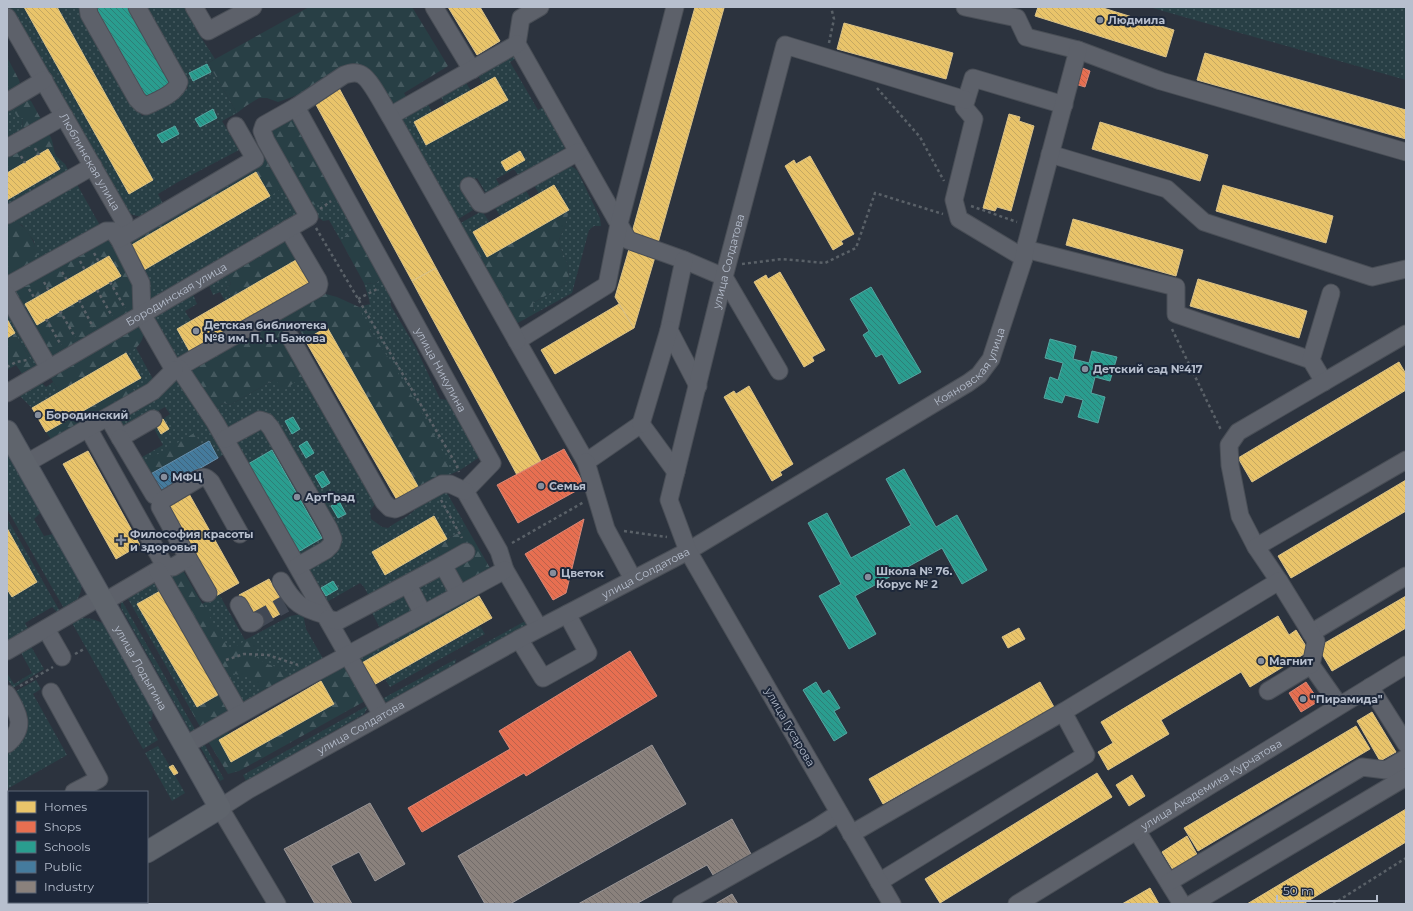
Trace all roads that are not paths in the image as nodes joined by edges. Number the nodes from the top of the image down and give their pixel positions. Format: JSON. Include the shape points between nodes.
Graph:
{"nodes":[{"id":1,"x":88,"y":7,"type":"edge"},
{"id":2,"x":137,"y":7,"type":"edge"},
{"id":3,"x":194,"y":7,"type":"edge"},
{"id":4,"x":253,"y":7,"type":"edge"},
{"id":5,"x":434,"y":7,"type":"edge"},
{"id":6,"x":540,"y":7,"type":"edge"},
{"id":7,"x":676,"y":7,"type":"edge"},
{"id":8,"x":965,"y":7,"type":"edge"},
{"id":9,"x":1018,"y":12,"type":"edge"},
{"id":10,"x":7,"y":17,"type":"edge"},
{"id":11,"x":517,"y":44,"type":"junction"},
{"id":12,"x":1078,"y":50,"type":"junction"},
{"id":13,"x":472,"y":70,"type":"junction"},
{"id":14,"x":44,"y":80,"type":"junction"},
{"id":15,"x":966,"y":100,"type":"junction"},
{"id":16,"x":7,"y":102,"type":"edge"},
{"id":17,"x":1064,"y":105,"type":"junction"},
{"id":18,"x":296,"y":107,"type":"junction"},
{"id":19,"x":64,"y":116,"type":"junction"},
{"id":20,"x":390,"y":116,"type":"junction"},
{"id":21,"x":236,"y":126,"type":"dead end"},
{"id":22,"x":7,"y":148,"type":"edge"},
{"id":23,"x":270,"y":150,"type":"junction"},
{"id":24,"x":578,"y":152,"type":"junction"},
{"id":25,"x":1406,"y":152,"type":"edge"},
{"id":26,"x":1050,"y":154,"type":"junction"},
{"id":27,"x":255,"y":158,"type":"junction"},
{"id":28,"x":93,"y":166,"type":"junction"},
{"id":29,"x":469,"y":186,"type":"dead end"},
{"id":30,"x":7,"y":216,"type":"edge"},
{"id":31,"x":619,"y":224,"type":"junction"},
{"id":32,"x":288,"y":229,"type":"junction"},
{"id":33,"x":119,"y":239,"type":"junction"},
{"id":34,"x":1024,"y":254,"type":"junction"},
{"id":35,"x":684,"y":260,"type":"junction"},
{"id":36,"x":1406,"y":269,"type":"edge"},
{"id":37,"x":725,"y":272,"type":"junction"},
{"id":38,"x":7,"y":286,"type":"edge"},
{"id":39,"x":1331,"y":293,"type":"dead end"},
{"id":40,"x":7,"y":295,"type":"edge"},
{"id":41,"x":142,"y":314,"type":"junction"},
{"id":42,"x":669,"y":330,"type":"junction"},
{"id":43,"x":1406,"y":334,"type":"edge"},
{"id":44,"x":290,"y":337,"type":"dead end"},
{"id":45,"x":517,"y":341,"type":"junction"},
{"id":46,"x":1311,"y":360,"type":"junction"},
{"id":47,"x":46,"y":362,"type":"junction"},
{"id":48,"x":176,"y":369,"type":"junction"},
{"id":49,"x":778,"y":371,"type":"dead end"},
{"id":50,"x":1324,"y":382,"type":"junction"},
{"id":51,"x":698,"y":386,"type":"junction"},
{"id":52,"x":7,"y":393,"type":"edge"},
{"id":53,"x":108,"y":417,"type":"junction"},
{"id":54,"x":153,"y":419,"type":"dead end"},
{"id":55,"x":641,"y":424,"type":"junction"},
{"id":56,"x":88,"y":428,"type":"junction"},
{"id":57,"x":7,"y":431,"type":"edge"},
{"id":58,"x":120,"y":438,"type":"junction"},
{"id":59,"x":225,"y":439,"type":"junction"},
{"id":60,"x":1406,"y":460,"type":"edge"},
{"id":61,"x":586,"y":462,"type":"junction"},
{"id":62,"x":25,"y":464,"type":"junction"},
{"id":63,"x":676,"y":472,"type":"junction"},
{"id":64,"x":466,"y":491,"type":"junction"},
{"id":65,"x":154,"y":495,"type":"dead end"},
{"id":66,"x":240,"y":534,"type":"dead end"},
{"id":67,"x":1256,"y":547,"type":"junction"},
{"id":68,"x":688,"y":551,"type":"junction"},
{"id":69,"x":466,"y":552,"type":"road end"},
{"id":70,"x":188,"y":558,"type":"junction"},
{"id":71,"x":443,"y":565,"type":"junction"},
{"id":72,"x":298,"y":566,"type":"junction"},
{"id":73,"x":162,"y":569,"type":"junction"},
{"id":74,"x":505,"y":570,"type":"junction"},
{"id":75,"x":1406,"y":576,"type":"edge"},
{"id":76,"x":633,"y":579,"type":"junction"},
{"id":77,"x":281,"y":581,"type":"dead end"},
{"id":78,"x":1279,"y":581,"type":"junction"},
{"id":79,"x":408,"y":585,"type":"junction"},
{"id":80,"x":208,"y":593,"type":"dead end"},
{"id":81,"x":459,"y":594,"type":"junction"},
{"id":82,"x":102,"y":600,"type":"junction"},
{"id":83,"x":239,"y":605,"type":"dead end"},
{"id":84,"x":423,"y":614,"type":"junction"},
{"id":85,"x":567,"y":614,"type":"junction"},
{"id":86,"x":326,"y":617,"type":"junction"},
{"id":87,"x":255,"y":621,"type":"dead end"},
{"id":88,"x":539,"y":628,"type":"junction"},
{"id":89,"x":46,"y":629,"type":"junction"},
{"id":90,"x":1311,"y":632,"type":"junction"},
{"id":91,"x":520,"y":639,"type":"junction"},
{"id":92,"x":7,"y":651,"type":"edge"},
{"id":93,"x":348,"y":655,"type":"junction"},
{"id":94,"x":64,"y":659,"type":"road end"},
{"id":95,"x":1311,"y":665,"type":"junction"},
{"id":96,"x":1406,"y":665,"type":"edge"},
{"id":97,"x":1370,"y":687,"type":"junction"},
{"id":98,"x":1268,"y":691,"type":"dead end"},
{"id":99,"x":10,"y":692,"type":"edge"},
{"id":100,"x":51,"y":692,"type":"dead end"},
{"id":101,"x":1339,"y":705,"type":"junction"},
{"id":102,"x":1063,"y":712,"type":"junction"},
{"id":103,"x":240,"y":714,"type":"junction"},
{"id":104,"x":382,"y":715,"type":"junction"},
{"id":105,"x":7,"y":744,"type":"edge"},
{"id":106,"x":1406,"y":744,"type":"edge"},
{"id":107,"x":184,"y":746,"type":"junction"},
{"id":108,"x":1406,"y":758,"type":"edge"},
{"id":109,"x":1406,"y":777,"type":"edge"},
{"id":110,"x":76,"y":791,"type":"edge"},
{"id":111,"x":220,"y":808,"type":"junction"},
{"id":112,"x":839,"y":813,"type":"junction"},
{"id":113,"x":1137,"y":831,"type":"junction"},
{"id":114,"x":851,"y":834,"type":"junction"},
{"id":115,"x":148,"y":851,"type":"edge"},
{"id":116,"x":879,"y":882,"type":"junction"},
{"id":117,"x":1169,"y":882,"type":"junction"},
{"id":118,"x":277,"y":904,"type":"edge"},
{"id":119,"x":681,"y":904,"type":"edge"},
{"id":120,"x":892,"y":904,"type":"edge"},
{"id":121,"x":1017,"y":904,"type":"edge"},
{"id":122,"x":1182,"y":904,"type":"edge"},
{"id":123,"x":1192,"y":904,"type":"edge"}],
"edges":[{"from":1,"to":2,"type":"street","via":[[89,14],[137,99],[146,106],[174,90],[179,82]]},
{"from":3,"to":4,"type":"street","via":[[208,31]]},
{"from":5,"to":13,"type":"street"},
{"from":6,"to":11,"type":"street","via":[[521,18]]},
{"from":7,"to":31,"type":"street"},
{"from":8,"to":9,"type":"street"},
{"from":9,"to":12,"type":"street","via":[[1026,37]]},
{"from":10,"to":14,"type":"street","name":"Люблинская улица"},
{"from":11,"to":13,"type":"street"},
{"from":11,"to":24,"type":"street"},
{"from":12,"to":17,"type":"street","name":"Кояновская улица"},
{"from":12,"to":25,"type":"street","via":[[1161,81]]},
{"from":13,"to":20,"type":"street"},
{"from":14,"to":16,"type":"street"},
{"from":14,"to":19,"type":"street","name":"Люблинская улица"},
{"from":15,"to":17,"type":"street","via":[[973,78]]},
{"from":15,"to":34,"type":"street","via":[[964,107],[974,120],[954,200],[959,219]]},
{"from":15,"to":37,"type":"street","name":"улица Солдатова","via":[[785,45]]},
{"from":17,"to":26,"type":"street","name":"Кояновская улица"},
{"from":18,"to":20,"type":"street","via":[[344,75],[353,72],[362,74],[369,82]]},
{"from":18,"to":23,"type":"street","via":[[264,125],[262,131]]},
{"from":18,"to":64,"type":"street","name":"улица Никулина","via":[[492,463]]},
{"from":19,"to":22,"type":"street"},
{"from":19,"to":28,"type":"street","name":"Люблинская улица"},
{"from":20,"to":45,"type":"street"},
{"from":21,"to":27,"type":"street"},
{"from":23,"to":27,"type":"street"},
{"from":23,"to":32,"type":"street","name":"Бородинская улица","via":[[309,216]]},
{"from":24,"to":29,"type":"street","via":[[484,204],[480,203]]},
{"from":24,"to":31,"type":"street"},
{"from":26,"to":34,"type":"street","name":"Кояновская улица"},
{"from":26,"to":36,"type":"street","via":[[1167,189],[1204,222],[1372,277]]},
{"from":27,"to":33,"type":"street"},
{"from":28,"to":30,"type":"street"},
{"from":28,"to":33,"type":"street","name":"Люблинская улица","via":[[124,221]]},
{"from":31,"to":35,"type":"street","via":[[628,240]]},
{"from":31,"to":45,"type":"street","via":[[607,285]]},
{"from":32,"to":41,"type":"street","name":"Бородинская улица"},
{"from":32,"to":48,"type":"street","via":[[318,280],[318,288]]},
{"from":33,"to":38,"type":"street","via":[[113,231],[106,231]]},
{"from":33,"to":41,"type":"street","via":[[141,283]]},
{"from":34,"to":46,"type":"street","via":[[1176,287],[1176,314]]},
{"from":34,"to":68,"type":"street","name":"Кояновская улица","via":[[991,360],[979,375]]},
{"from":35,"to":37,"type":"street"},
{"from":35,"to":42,"type":"street"},
{"from":37,"to":49,"type":"street"},
{"from":37,"to":51,"type":"street","name":"улица Солдатова"},
{"from":39,"to":46,"type":"street"},
{"from":40,"to":47,"type":"street"},
{"from":41,"to":47,"type":"street","name":"Бородинская улица"},
{"from":41,"to":48,"type":"street"},
{"from":42,"to":51,"type":"street"},
{"from":42,"to":55,"type":"street"},
{"from":43,"to":50,"type":"street"},
{"from":44,"to":64,"type":"street","via":[[384,502],[390,508],[400,507],[442,484],[450,484]]},
{"from":45,"to":61,"type":"street"},
{"from":46,"to":50,"type":"street"},
{"from":47,"to":52,"type":"street","name":"Бородинская улица"},
{"from":48,"to":53,"type":"street","via":[[153,391]]},
{"from":48,"to":59,"type":"street"},
{"from":50,"to":67,"type":"street","via":[[1238,432],[1229,445],[1230,465],[1240,516]]},
{"from":51,"to":63,"type":"street","name":"улица Солдатова"},
{"from":53,"to":56,"type":"street"},
{"from":53,"to":58,"type":"street"},
{"from":54,"to":58,"type":"street"},
{"from":55,"to":61,"type":"street"},
{"from":55,"to":63,"type":"street"},
{"from":56,"to":62,"type":"street"},
{"from":56,"to":73,"type":"street"},
{"from":57,"to":62,"type":"main road","name":"улица Лодыгина"},
{"from":58,"to":65,"type":"street"},
{"from":59,"to":72,"type":"street"},
{"from":59,"to":72,"type":"street","via":[[255,422],[266,422],[330,529],[333,539],[331,545]]},
{"from":60,"to":67,"type":"street"},
{"from":61,"to":76,"type":"street","via":[[606,529]]},
{"from":62,"to":82,"type":"main road","name":"улица Лодыгина"},
{"from":63,"to":68,"type":"street","name":"улица Солдатова","via":[[669,500]]},
{"from":64,"to":74,"type":"street","via":[[499,551]]},
{"from":66,"to":70,"type":"street","via":[[211,482],[202,477],[161,501],[160,507]]},
{"from":67,"to":78,"type":"street"},
{"from":68,"to":76,"type":"street","name":"улица Солдатова"},
{"from":68,"to":112,"type":"street","name":"улица Гусарова"},
{"from":69,"to":71,"type":"street"},
{"from":70,"to":73,"type":"street","via":[[173,567]]},
{"from":70,"to":80,"type":"street"},
{"from":71,"to":79,"type":"street"},
{"from":71,"to":81,"type":"street"},
{"from":72,"to":86,"type":"street"},
{"from":73,"to":82,"type":"street"},
{"from":73,"to":103,"type":"street"},
{"from":74,"to":81,"type":"street"},
{"from":74,"to":88,"type":"street"},
{"from":75,"to":90,"type":"street"},
{"from":76,"to":85,"type":"street","name":"улица Солдатова"},
{"from":77,"to":86,"type":"street","via":[[289,602]]},
{"from":78,"to":90,"type":"street"},
{"from":78,"to":102,"type":"street"},
{"from":79,"to":84,"type":"street"},
{"from":79,"to":86,"type":"street","via":[[338,621]]},
{"from":81,"to":84,"type":"street"},
{"from":82,"to":89,"type":"street"},
{"from":82,"to":107,"type":"main road","name":"улица Лодыгина"},
{"from":83,"to":87,"type":"street","via":[[249,623]]},
{"from":84,"to":93,"type":"street"},
{"from":85,"to":88,"type":"street","name":"улица Солдатова"},
{"from":85,"to":91,"type":"street","via":[[588,653],[542,678]]},
{"from":86,"to":93,"type":"street"},
{"from":88,"to":91,"type":"street","name":"улица Солдатова"},
{"from":89,"to":92,"type":"street"},
{"from":89,"to":94,"type":"street"},
{"from":90,"to":95,"type":"street","via":[[1316,641]]},
{"from":91,"to":104,"type":"street","name":"улица Солдатова"},
{"from":93,"to":103,"type":"street"},
{"from":93,"to":104,"type":"street"},
{"from":95,"to":98,"type":"street"},
{"from":95,"to":101,"type":"street"},
{"from":96,"to":97,"type":"street","name":"улица Академика Курчатова"},
{"from":97,"to":101,"type":"street","name":"улица Академика Курчатова"},
{"from":97,"to":106,"type":"street"},
{"from":99,"to":105,"type":"street","via":[[20,723],[18,731]]},
{"from":100,"to":110,"type":"street","via":[[99,779]]},
{"from":101,"to":113,"type":"street","name":"улица Академика Курчатова"},
{"from":102,"to":114,"type":"street"},
{"from":102,"to":116,"type":"street","via":[[1086,754]]},
{"from":103,"to":107,"type":"street"},
{"from":104,"to":111,"type":"street","name":"улица Солдатова"},
{"from":107,"to":111,"type":"main road","name":"улица Лодыгина"},
{"from":108,"to":117,"type":"street","via":[[1386,770],[1362,767]]},
{"from":109,"to":123,"type":"street"},
{"from":111,"to":115,"type":"main road","name":"улица Солдатова"},
{"from":111,"to":118,"type":"street","name":"улица Лодыгина"},
{"from":112,"to":114,"type":"street","name":"улица Гусарова"},
{"from":112,"to":119,"type":"street"},
{"from":113,"to":117,"type":"street"},
{"from":113,"to":121,"type":"street","name":"улица Академика Курчатова"},
{"from":114,"to":116,"type":"street","name":"улица Гусарова"},
{"from":116,"to":120,"type":"street","name":"улица Гусарова"},
{"from":117,"to":122,"type":"street"}]}
